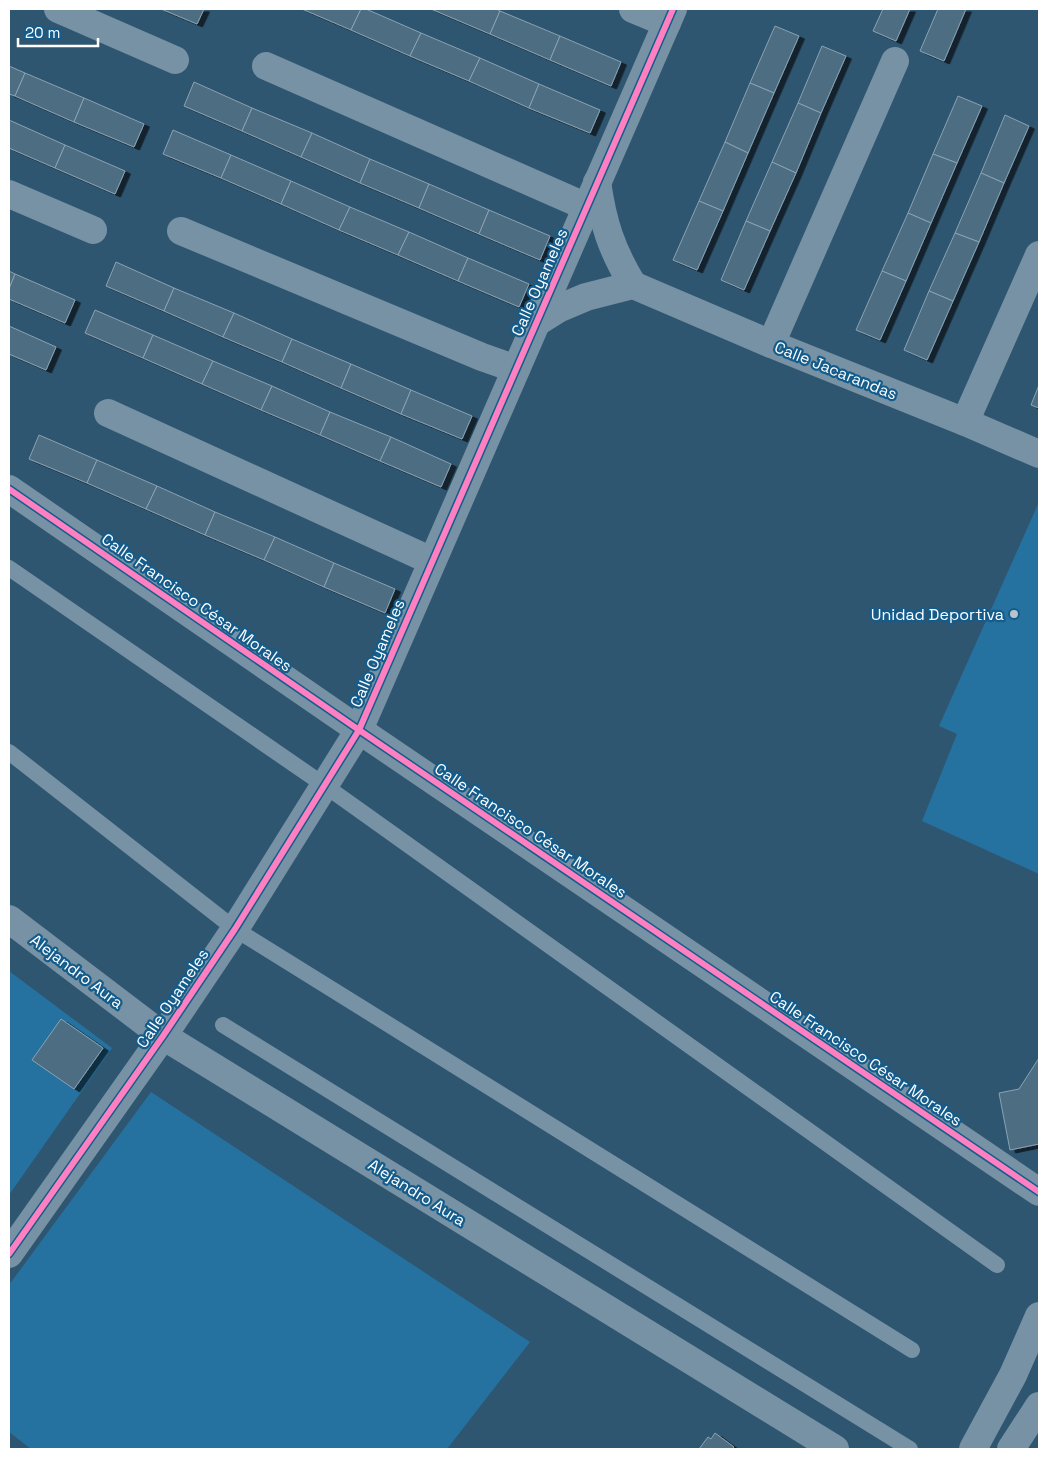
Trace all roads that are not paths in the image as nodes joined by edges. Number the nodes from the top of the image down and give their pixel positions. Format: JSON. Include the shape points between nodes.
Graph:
{"nodes":[{"id":1,"x":58,"y":9,"type":"edge"},
{"id":2,"x":633,"y":9,"type":"edge"},
{"id":3,"x":670,"y":16,"type":"edge"},
{"id":4,"x":175,"y":60,"type":"dead end"},
{"id":5,"x":895,"y":61,"type":"dead end"},
{"id":6,"x":266,"y":66,"type":"dead end"},
{"id":7,"x":9,"y":194,"type":"edge"},
{"id":8,"x":592,"y":194,"type":"junction"},
{"id":9,"x":93,"y":230,"type":"dead end"},
{"id":10,"x":181,"y":231,"type":"dead end"},
{"id":11,"x":1039,"y":255,"type":"edge"},
{"id":12,"x":633,"y":285,"type":"junction"},
{"id":13,"x":536,"y":323,"type":"junction"},
{"id":14,"x":771,"y":344,"type":"junction"},
{"id":15,"x":516,"y":369,"type":"junction"},
{"id":16,"x":108,"y":413,"type":"dead end"},
{"id":17,"x":965,"y":422,"type":"junction"},
{"id":18,"x":1039,"y":454,"type":"edge"},
{"id":19,"x":9,"y":489,"type":"edge"},
{"id":20,"x":432,"y":561,"type":"junction"},
{"id":21,"x":9,"y":568,"type":"edge"},
{"id":22,"x":359,"y":730,"type":"junction"},
{"id":23,"x":9,"y":752,"type":"edge"},
{"id":24,"x":324,"y":785,"type":"junction"},
{"id":25,"x":9,"y":919,"type":"edge"},
{"id":26,"x":235,"y":929,"type":"junction"},
{"id":27,"x":224,"y":1025,"type":"dead end"},
{"id":28,"x":163,"y":1036,"type":"junction"},
{"id":29,"x":1039,"y":1192,"type":"edge"},
{"id":30,"x":9,"y":1254,"type":"edge"},
{"id":31,"x":997,"y":1265,"type":"dead end"},
{"id":32,"x":1039,"y":1316,"type":"edge"},
{"id":33,"x":912,"y":1350,"type":"dead end"},
{"id":34,"x":1013,"y":1375,"type":"junction"},
{"id":35,"x":1038,"y":1409,"type":"edge"},
{"id":36,"x":835,"y":1449,"type":"edge"},
{"id":37,"x":910,"y":1449,"type":"edge"},
{"id":38,"x":973,"y":1449,"type":"edge"},
{"id":39,"x":987,"y":1449,"type":"edge"},
{"id":40,"x":1011,"y":1449,"type":"edge"}],
"edges":[{"from":1,"to":4,"type":"street"},
{"from":2,"to":3,"type":"street"},
{"from":3,"to":8,"type":"street","name":"Calle Oyameles"},
{"from":5,"to":14,"type":"street"},
{"from":6,"to":8,"type":"street"},
{"from":7,"to":9,"type":"street"},
{"from":8,"to":12,"type":"street","via":[[609,240]]},
{"from":8,"to":13,"type":"street","name":"Calle Oyameles"},
{"from":10,"to":15,"type":"street","via":[[473,354]]},
{"from":11,"to":17,"type":"street"},
{"from":12,"to":13,"type":"street","via":[[586,297]]},
{"from":12,"to":14,"type":"street","name":"Calle Jacarandas"},
{"from":13,"to":15,"type":"street","name":"Calle Oyameles"},
{"from":14,"to":17,"type":"street","name":"Calle Jacarandas"},
{"from":15,"to":20,"type":"street","name":"Calle Oyameles"},
{"from":16,"to":20,"type":"street"},
{"from":17,"to":18,"type":"street","name":"Calle Jacarandas"},
{"from":19,"to":22,"type":"street","name":"Calle Francisco César Morales"},
{"from":20,"to":22,"type":"street","name":"Calle Oyameles"},
{"from":21,"to":24,"type":"lane"},
{"from":22,"to":24,"type":"street","name":"Calle Oyameles"},
{"from":22,"to":29,"type":"street","name":"Calle Francisco César Morales"},
{"from":23,"to":26,"type":"lane"},
{"from":24,"to":26,"type":"street","name":"Calle Oyameles"},
{"from":24,"to":31,"type":"lane"},
{"from":25,"to":28,"type":"street","name":"Alejandro Aura"},
{"from":26,"to":28,"type":"street","name":"Calle Oyameles"},
{"from":26,"to":33,"type":"lane"},
{"from":27,"to":37,"type":"lane"},
{"from":28,"to":30,"type":"street","name":"Calle Oyameles"},
{"from":28,"to":36,"type":"street","name":"Alejandro Aura"},
{"from":32,"to":34,"type":"street"},
{"from":34,"to":38,"type":"street"},
{"from":34,"to":39,"type":"street"},
{"from":35,"to":40,"type":"street"}]}
